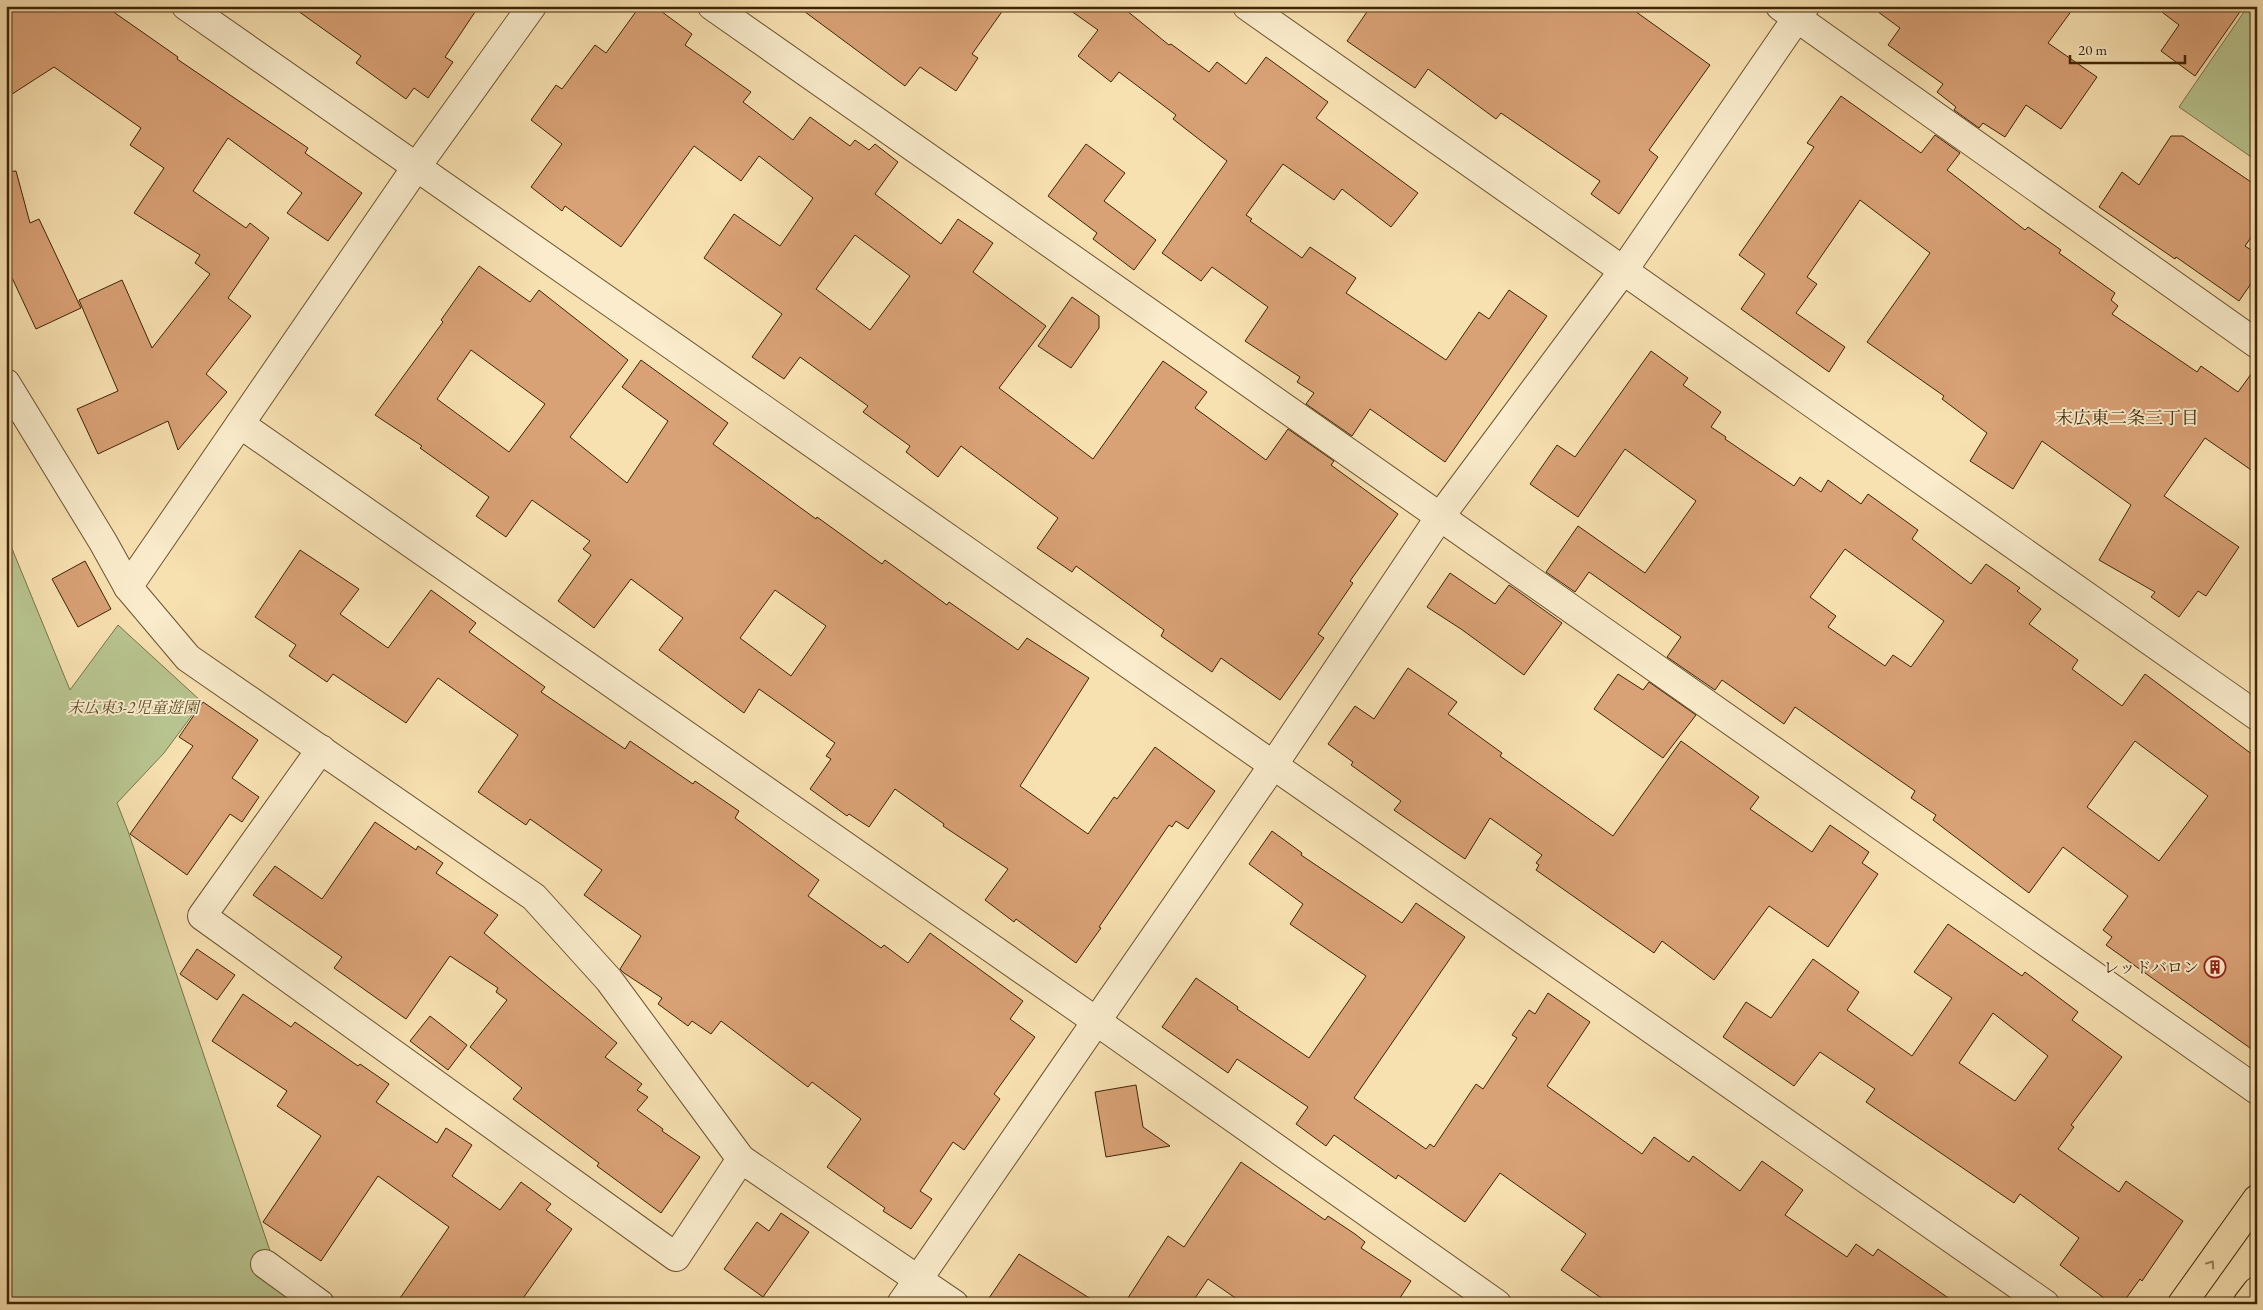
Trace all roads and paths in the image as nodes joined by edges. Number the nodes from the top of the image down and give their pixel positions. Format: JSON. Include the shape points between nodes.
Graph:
{"nodes":[{"id":1,"x":186,"y":6,"type":"edge"},
{"id":2,"x":532,"y":6,"type":"edge"},
{"id":3,"x":712,"y":6,"type":"edge"},
{"id":4,"x":1247,"y":6,"type":"edge"},
{"id":5,"x":1794,"y":10,"type":"edge"},
{"id":6,"x":416,"y":166,"type":"junction"},
{"id":7,"x":1623,"y":271,"type":"junction"},
{"id":8,"x":2257,"y":344,"type":"edge"},
{"id":9,"x":6,"y":383,"type":"edge"},
{"id":10,"x":240,"y":424,"type":"junction"},
{"id":11,"x":1440,"y":518,"type":"junction"},
{"id":12,"x":128,"y":587,"type":"junction"},
{"id":13,"x":2257,"y":716,"type":"edge"},
{"id":14,"x":321,"y":749,"type":"junction"},
{"id":15,"x":1274,"y":764,"type":"junction"},
{"id":16,"x":1096,"y":1021,"type":"junction"},
{"id":17,"x":2257,"y":1090,"type":"edge"},
{"id":18,"x":741,"y":1159,"type":"junction"},
{"id":19,"x":2257,"y":1199,"type":"edge"},
{"id":20,"x":265,"y":1264,"type":"dead end"},
{"id":21,"x":919,"y":1279,"type":"junction"},
{"id":22,"x":2257,"y":1291,"type":"edge"},
{"id":23,"x":320,"y":1304,"type":"edge"},
{"id":24,"x":901,"y":1304,"type":"edge"},
{"id":25,"x":954,"y":1304,"type":"edge"},
{"id":26,"x":1497,"y":1304,"type":"edge"},
{"id":27,"x":2045,"y":1304,"type":"edge"},
{"id":28,"x":2182,"y":1304,"type":"edge"},
{"id":29,"x":2247,"y":1304,"type":"edge"}],
"edges":[{"from":1,"to":6,"type":"street"},
{"from":2,"to":6,"type":"street"},
{"from":3,"to":11,"type":"street"},
{"from":4,"to":7,"type":"street"},
{"from":5,"to":7,"type":"street"},
{"from":5,"to":8,"type":"street"},
{"from":6,"to":10,"type":"street"},
{"from":6,"to":15,"type":"street"},
{"from":7,"to":11,"type":"street"},
{"from":7,"to":13,"type":"street"},
{"from":9,"to":12,"type":"street"},
{"from":10,"to":12,"type":"street"},
{"from":10,"to":16,"type":"street"},
{"from":11,"to":15,"type":"street"},
{"from":11,"to":17,"type":"street"},
{"from":12,"to":14,"type":"street","via":[[188,658]]},
{"from":14,"to":18,"type":"street","via":[[534,896],[609,980]]},
{"from":14,"to":18,"type":"street","via":[[202,916],[676,1257]]},
{"from":15,"to":16,"type":"street"},
{"from":15,"to":27,"type":"street"},
{"from":16,"to":21,"type":"street"},
{"from":16,"to":26,"type":"street"},
{"from":18,"to":21,"type":"street"},
{"from":28,"to":19,"type":"main road","one_way":true},
{"from":20,"to":23,"type":"street"},
{"from":21,"to":24,"type":"street"},
{"from":21,"to":25,"type":"street"},
{"from":22,"to":29,"type":"main road"}]}
